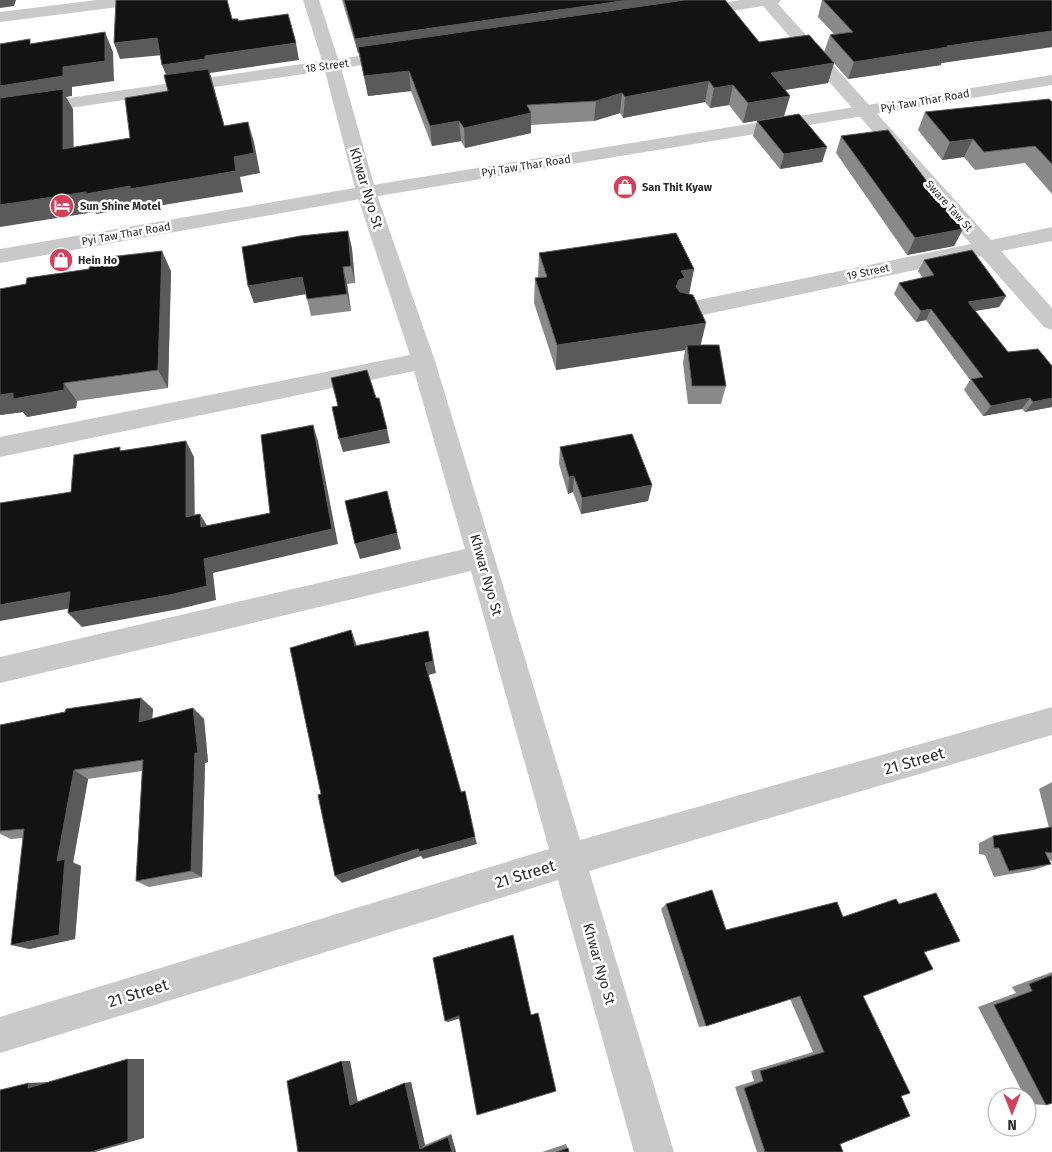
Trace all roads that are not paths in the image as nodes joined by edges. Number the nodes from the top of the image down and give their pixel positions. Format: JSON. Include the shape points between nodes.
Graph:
{"nodes":[{"id":1,"x":134,"y":0,"type":"edge"},
{"id":2,"x":310,"y":0,"type":"edge"},
{"id":3,"x":769,"y":0,"type":"edge"},
{"id":4,"x":680,"y":14,"type":"edge"},
{"id":5,"x":0,"y":17,"type":"edge"},
{"id":6,"x":419,"y":52,"type":"edge"},
{"id":7,"x":332,"y":65,"type":"junction"},
{"id":8,"x":1052,"y":80,"type":"edge"},
{"id":9,"x":865,"y":111,"type":"junction"},
{"id":10,"x":0,"y":113,"type":"edge"},
{"id":11,"x":366,"y":192,"type":"junction"},
{"id":12,"x":1052,"y":234,"type":"edge"},
{"id":13,"x":986,"y":247,"type":"junction"},
{"id":14,"x":0,"y":256,"type":"edge"},
{"id":15,"x":684,"y":310,"type":"edge"},
{"id":16,"x":1052,"y":322,"type":"edge"},
{"id":17,"x":423,"y":361,"type":"junction"},
{"id":18,"x":0,"y":447,"type":"edge"},
{"id":19,"x":481,"y":557,"type":"junction"},
{"id":20,"x":0,"y":670,"type":"edge"},
{"id":21,"x":1052,"y":721,"type":"edge"},
{"id":22,"x":569,"y":860,"type":"junction"},
{"id":23,"x":0,"y":1035,"type":"edge"},
{"id":24,"x":654,"y":1152,"type":"edge"}],
"edges":[{"from":1,"to":5,"type":"street"},
{"from":2,"to":7,"type":"street","name":"Khwar Nyo St"},
{"from":3,"to":4,"type":"street"},
{"from":3,"to":9,"type":"street","name":"Sware Taw St"},
{"from":6,"to":7,"type":"street","name":"18 Street"},
{"from":7,"to":10,"type":"street","name":"18 Street"},
{"from":7,"to":11,"type":"street","name":"Khwar Nyo St"},
{"from":8,"to":9,"type":"street","name":"Pyi Taw Thar Road"},
{"from":9,"to":11,"type":"street","name":"Pyi Taw Thar Road"},
{"from":9,"to":13,"type":"street","name":"Sware Taw St"},
{"from":11,"to":14,"type":"street","name":"Pyi Taw Thar Road"},
{"from":11,"to":17,"type":"street","name":"Khwar Nyo St"},
{"from":12,"to":13,"type":"street","name":"19 Street"},
{"from":13,"to":15,"type":"street","name":"19 Street"},
{"from":13,"to":16,"type":"street","name":"Sware Taw St"},
{"from":17,"to":18,"type":"street"},
{"from":17,"to":19,"type":"street","name":"Khwar Nyo St"},
{"from":19,"to":20,"type":"street"},
{"from":19,"to":22,"type":"street","name":"Khwar Nyo St"},
{"from":21,"to":22,"type":"street","name":"21 Street"},
{"from":22,"to":23,"type":"street","name":"21 Street"},
{"from":22,"to":24,"type":"street","name":"Khwar Nyo St"}]}
